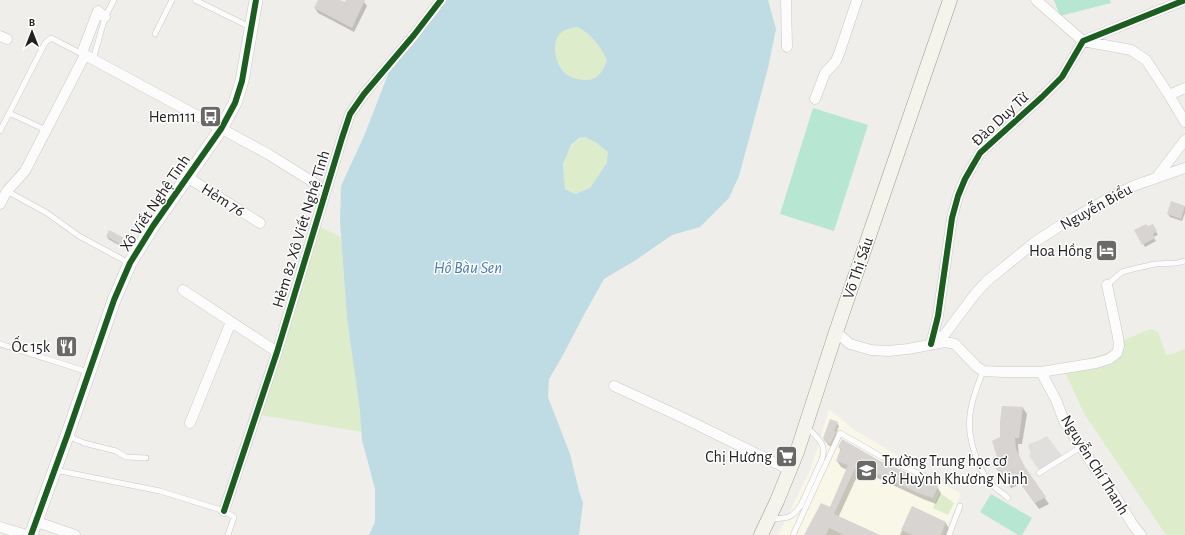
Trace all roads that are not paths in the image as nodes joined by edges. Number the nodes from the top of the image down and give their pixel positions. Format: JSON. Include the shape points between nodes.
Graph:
{"nodes":[{"id":1,"x":114,"y":0,"type":"edge"},
{"id":2,"x":172,"y":0,"type":"edge"},
{"id":3,"x":195,"y":0,"type":"edge"},
{"id":4,"x":256,"y":0,"type":"edge"},
{"id":5,"x":441,"y":0,"type":"edge"},
{"id":6,"x":786,"y":0,"type":"edge"},
{"id":7,"x":857,"y":0,"type":"edge"},
{"id":8,"x":950,"y":0,"type":"edge"},
{"id":9,"x":1036,"y":0,"type":"edge"},
{"id":10,"x":1185,"y":0,"type":"edge"},
{"id":11,"x":105,"y":17,"type":"joint"},
{"id":12,"x":251,"y":27,"type":"junction"},
{"id":13,"x":155,"y":34,"type":"dead end"},
{"id":14,"x":1083,"y":41,"type":"junction"},
{"id":15,"x":787,"y":47,"type":"dead end"},
{"id":16,"x":89,"y":58,"type":"junction"},
{"id":17,"x":1185,"y":88,"type":"edge"},
{"id":18,"x":1169,"y":95,"type":"junction"},
{"id":19,"x":815,"y":99,"type":"dead end"},
{"id":20,"x":9,"y":114,"type":"junction"},
{"id":21,"x":1185,"y":122,"type":"edge"},
{"id":22,"x":221,"y":129,"type":"junction"},
{"id":23,"x":46,"y":130,"type":"junction"},
{"id":24,"x":0,"y":131,"type":"edge"},
{"id":25,"x":1185,"y":140,"type":"edge"},
{"id":26,"x":1185,"y":168,"type":"edge"},
{"id":27,"x":187,"y":177,"type":"junction"},
{"id":28,"x":1156,"y":179,"type":"junction"},
{"id":29,"x":7,"y":191,"type":"junction"},
{"id":30,"x":325,"y":192,"type":"junction"},
{"id":31,"x":0,"y":204,"type":"edge"},
{"id":32,"x":260,"y":223,"type":"dead end"},
{"id":33,"x":1185,"y":261,"type":"edge"},
{"id":34,"x":130,"y":264,"type":"junction"},
{"id":35,"x":1107,"y":284,"type":"joint"},
{"id":36,"x":183,"y":290,"type":"dead end"},
{"id":37,"x":231,"y":322,"type":"junction"},
{"id":38,"x":836,"y":332,"type":"junction"},
{"id":39,"x":0,"y":344,"type":"edge"},
{"id":40,"x":931,"y":344,"type":"junction"},
{"id":41,"x":277,"y":352,"type":"junction"},
{"id":42,"x":983,"y":371,"type":"junction"},
{"id":43,"x":1041,"y":372,"type":"junction"},
{"id":44,"x":89,"y":373,"type":"junction"},
{"id":45,"x":614,"y":386,"type":"dead end"},
{"id":46,"x":190,"y":423,"type":"dead end"},
{"id":47,"x":806,"y":426,"type":"junction"},
{"id":48,"x":68,"y":436,"type":"junction"},
{"id":49,"x":1081,"y":446,"type":"junction"},
{"id":50,"x":146,"y":458,"type":"dead end"},
{"id":51,"x":55,"y":470,"type":"junction"},
{"id":52,"x":790,"y":470,"type":"junction"},
{"id":53,"x":1039,"y":473,"type":"dead end"},
{"id":54,"x":938,"y":482,"type":"dead end"},
{"id":55,"x":1008,"y":498,"type":"dead end"},
{"id":56,"x":960,"y":506,"type":"dead end"},
{"id":57,"x":224,"y":511,"type":"junction"},
{"id":58,"x":769,"y":519,"type":"junction"},
{"id":59,"x":36,"y":522,"type":"junction"},
{"id":60,"x":0,"y":527,"type":"edge"},
{"id":61,"x":27,"y":535,"type":"edge"},
{"id":62,"x":31,"y":535,"type":"edge"},
{"id":63,"x":75,"y":535,"type":"edge"},
{"id":64,"x":228,"y":535,"type":"edge"},
{"id":65,"x":761,"y":535,"type":"edge"},
{"id":66,"x":792,"y":535,"type":"edge"},
{"id":67,"x":948,"y":535,"type":"edge"},
{"id":68,"x":1141,"y":535,"type":"edge"}],
"edges":[{"from":1,"to":11,"type":"lane"},
{"from":2,"to":13,"type":"lane"},
{"from":3,"to":12,"type":"lane"},
{"from":4,"to":12,"type":"street","name":"Xô Viết Nghệ Tĩnh"},
{"from":5,"to":30,"type":"street","name":"Hẻm 82 Xô Viết Nghệ Tĩnh","via":[[350,114]]},
{"from":6,"to":15,"type":"street"},
{"from":7,"to":19,"type":"street","via":[[840,54],[825,74]]},
{"from":8,"to":38,"type":"main road","name":"Võ Thị Sáu"},
{"from":9,"to":14,"type":"street"},
{"from":10,"to":14,"type":"street"},
{"from":11,"to":16,"type":"street","via":[[98,11],[83,50]]},
{"from":12,"to":22,"type":"street","name":"Xô Viết Nghệ Tĩnh","via":[[242,81],[235,103]]},
{"from":14,"to":18,"type":"street","via":[[1131,50],[1146,60]]},
{"from":14,"to":40,"type":"street","name":"Đào Duy Từ","via":[[1062,77],[980,153],[965,179],[952,218],[938,316]]},
{"from":16,"to":20,"type":"lane","via":[[51,38]]},
{"from":16,"to":22,"type":"street","name":"Hẻm 82 Xô Viết Nghệ Tĩnh"},
{"from":16,"to":23,"type":"street"},
{"from":17,"to":18,"type":"street"},
{"from":18,"to":21,"type":"street"},
{"from":20,"to":23,"type":"lane"},
{"from":20,"to":24,"type":"lane"},
{"from":22,"to":27,"type":"street","name":"Xô Viết Nghệ Tĩnh"},
{"from":22,"to":30,"type":"street","name":"Hẻm 82 Xô Viết Nghệ Tĩnh","via":[[268,154]]},
{"from":23,"to":29,"type":"street","via":[[25,171]]},
{"from":25,"to":28,"type":"street"},
{"from":26,"to":28,"type":"street","name":"Nguyễn Biểu"},
{"from":27,"to":32,"type":"street","name":"Hẻm 76"},
{"from":27,"to":34,"type":"street","name":"Xô Viết Nghệ Tĩnh"},
{"from":28,"to":40,"type":"street","name":"Nguyễn Biểu","via":[[1120,192],[1035,242],[987,281],[946,334]]},
{"from":29,"to":31,"type":"street"},
{"from":29,"to":34,"type":"lane"},
{"from":30,"to":41,"type":"street","name":"Hẻm 82 Xô Viết Nghệ Tĩnh"},
{"from":33,"to":35,"type":"lane","via":[[1177,264],[1156,264],[1122,272]]},
{"from":34,"to":44,"type":"street","name":"Xô Viết Nghệ Tĩnh","via":[[114,300]]},
{"from":35,"to":43,"type":"street","via":[[1118,337],[1117,353],[1096,363]]},
{"from":36,"to":37,"type":"street"},
{"from":37,"to":41,"type":"street"},
{"from":37,"to":46,"type":"street"},
{"from":38,"to":40,"type":"street","via":[[850,344],[871,350],[888,351]]},
{"from":38,"to":47,"type":"main road","name":"Võ Thị Sáu"},
{"from":39,"to":44,"type":"lane"},
{"from":40,"to":42,"type":"street","via":[[955,344]]},
{"from":41,"to":57,"type":"street","name":"Hẻm 82 Xô Viết Nghệ Tĩnh"},
{"from":42,"to":43,"type":"street"},
{"from":42,"to":55,"type":"lane","via":[[969,416],[974,449],[979,465],[991,484]]},
{"from":43,"to":49,"type":"street","name":"Nguyễn Chí Thanh","via":[[1064,421]]},
{"from":44,"to":48,"type":"street","name":"Xô Viết Nghệ Tĩnh"},
{"from":45,"to":52,"type":"street"},
{"from":47,"to":52,"type":"main road","name":"Võ Thị Sáu"},
{"from":47,"to":58,"type":"lane","via":[[822,444],[822,458],[802,506],[797,512],[790,518]]},
{"from":48,"to":50,"type":"lane","via":[[116,451],[126,457]]},
{"from":48,"to":51,"type":"street","name":"Xô Viết Nghệ Tĩnh"},
{"from":49,"to":53,"type":"lane"},
{"from":49,"to":68,"type":"street","name":"Nguyễn Chí Thanh"},
{"from":51,"to":57,"type":"lane","via":[[160,490]]},
{"from":51,"to":59,"type":"street","name":"Xô Viết Nghệ Tĩnh"},
{"from":52,"to":58,"type":"main road","name":"Võ Thị Sáu"},
{"from":54,"to":66,"type":"lane","via":[[882,457],[840,433]]},
{"from":56,"to":67,"type":"lane"},
{"from":57,"to":64,"type":"lane","via":[[234,517]]},
{"from":58,"to":65,"type":"main road","name":"Võ Thị Sáu"},
{"from":59,"to":62,"type":"street","name":"Xô Viết Nghệ Tĩnh"},
{"from":59,"to":63,"type":"street"},
{"from":60,"to":61,"type":"street"}]}
